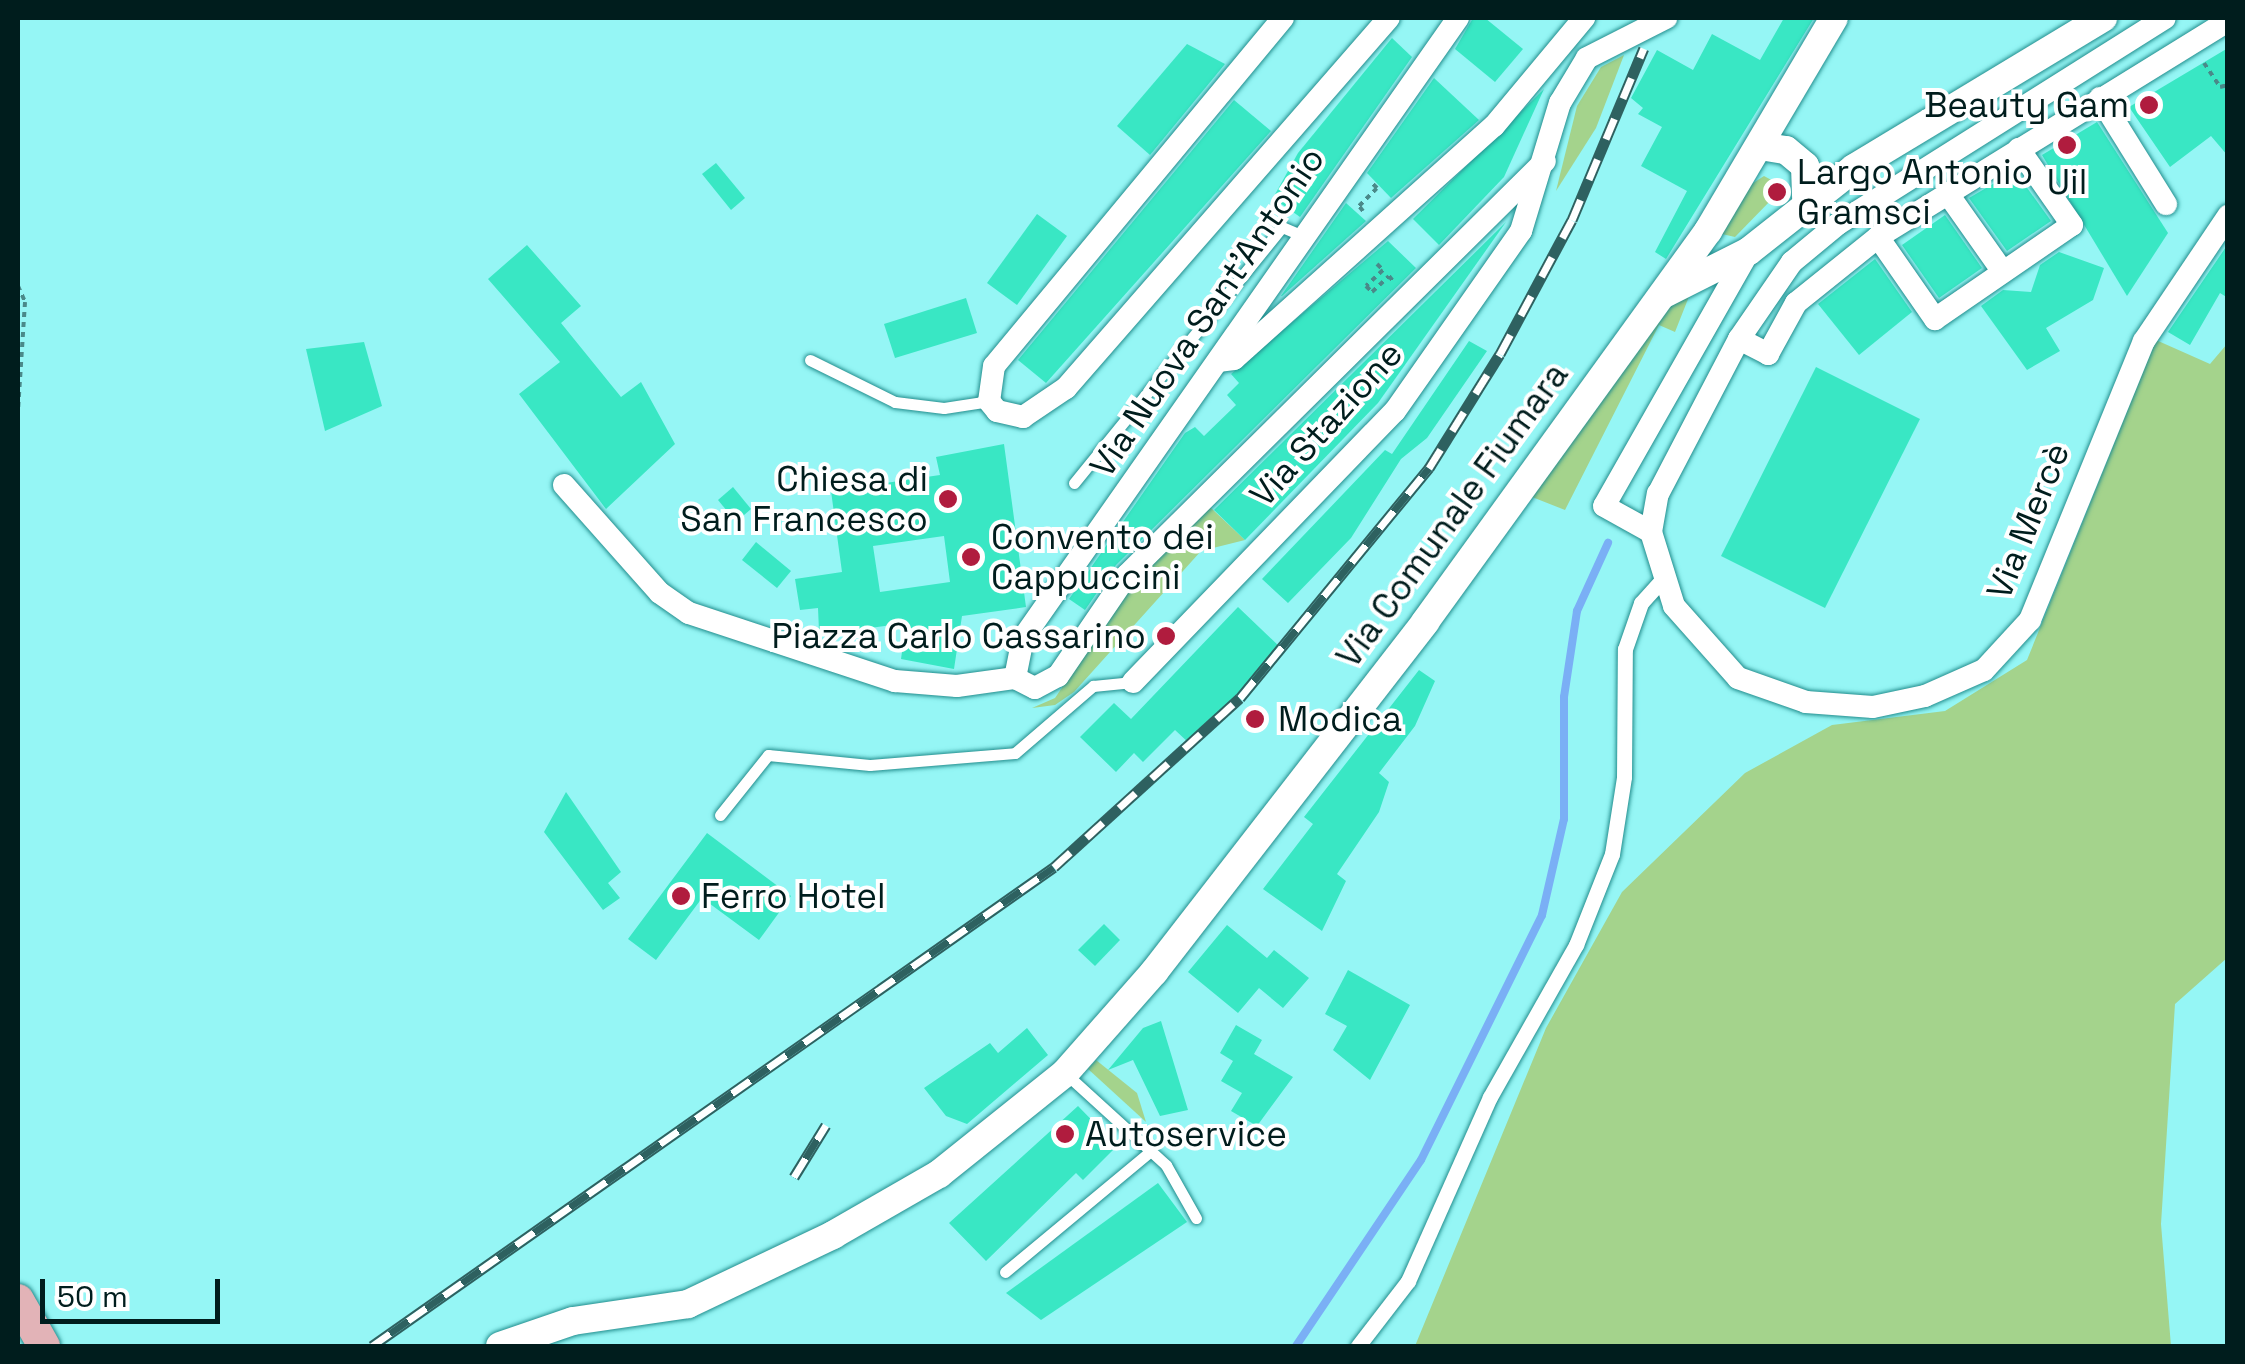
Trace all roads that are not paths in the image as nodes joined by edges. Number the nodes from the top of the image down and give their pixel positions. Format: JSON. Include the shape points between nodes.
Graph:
{"nodes":[{"id":1,"x":1283,"y":18,"type":"edge"},
{"id":2,"x":1389,"y":18,"type":"edge"},
{"id":3,"x":1458,"y":18,"type":"edge"},
{"id":4,"x":1584,"y":18,"type":"edge"},
{"id":5,"x":1666,"y":18,"type":"edge"},
{"id":6,"x":1834,"y":18,"type":"edge"},
{"id":7,"x":2102,"y":18,"type":"edge"},
{"id":8,"x":2165,"y":18,"type":"edge"},
{"id":9,"x":2228,"y":21,"type":"edge"},
{"id":10,"x":2100,"y":98,"type":"junction"},
{"id":11,"x":1760,"y":146,"type":"junction"},
{"id":12,"x":2019,"y":149,"type":"junction"},
{"id":13,"x":1545,"y":162,"type":"junction"},
{"id":14,"x":1948,"y":194,"type":"junction"},
{"id":15,"x":1806,"y":203,"type":"junction"},
{"id":16,"x":2166,"y":204,"type":"dead end"},
{"id":17,"x":2228,"y":216,"type":"edge"},
{"id":18,"x":1301,"y":235,"type":"junction"},
{"id":19,"x":1878,"y":237,"type":"junction"},
{"id":20,"x":1709,"y":250,"type":"junction"},
{"id":21,"x":1743,"y":258,"type":"junction"},
{"id":22,"x":2003,"y":272,"type":"junction"},
{"id":23,"x":1770,"y":284,"type":"junction"},
{"id":24,"x":1658,"y":297,"type":"junction"},
{"id":25,"x":1705,"y":323,"type":"junction"},
{"id":26,"x":1738,"y":339,"type":"junction"},
{"id":27,"x":810,"y":360,"type":"dead end"},
{"id":28,"x":1217,"y":361,"type":"junction"},
{"id":29,"x":989,"y":400,"type":"junction"},
{"id":30,"x":1074,"y":483,"type":"dead end"},
{"id":31,"x":564,"y":485,"type":"dead end"},
{"id":32,"x":1651,"y":532,"type":"junction"},
{"id":33,"x":1661,"y":582,"type":"junction"},
{"id":34,"x":1016,"y":678,"type":"junction"},
{"id":35,"x":1133,"y":682,"type":"joint"},
{"id":36,"x":720,"y":815,"type":"dead end"},
{"id":37,"x":1065,"y":1073,"type":"junction"},
{"id":38,"x":1151,"y":1151,"type":"junction"},
{"id":39,"x":1196,"y":1218,"type":"dead end"},
{"id":40,"x":1005,"y":1272,"type":"dead end"},
{"id":41,"x":18,"y":1300,"type":"edge"},
{"id":42,"x":44,"y":1346,"type":"edge"},
{"id":43,"x":500,"y":1346,"type":"edge"},
{"id":44,"x":1358,"y":1346,"type":"edge"}],
"edges":[{"from":1,"to":29,"type":"street","via":[[994,366]]},
{"from":2,"to":29,"type":"street","name":"Via Nuova Sant'Antonio","via":[[1066,388],[1023,416],[997,411]]},
{"from":3,"to":18,"type":"street","name":"Via Nuova Sant'Antonio","via":[[1354,174]]},
{"from":4,"to":28,"type":"street","via":[[1494,126],[1363,257],[1234,359]]},
{"from":5,"to":13,"type":"street","name":"Via Stazione","via":[[1588,58],[1560,103]]},
{"from":6,"to":11,"type":"street","name":"Via Comunale Fiumara"},
{"from":7,"to":15,"type":"street"},
{"from":8,"to":23,"type":"street","via":[[1838,224]]},
{"from":9,"to":10,"type":"street"},
{"from":10,"to":12,"type":"street"},
{"from":10,"to":16,"type":"street"},
{"from":11,"to":15,"type":"street","via":[[1786,150],[1805,166]]},
{"from":11,"to":20,"type":"street","name":"Via Comunale Fiumara"},
{"from":12,"to":14,"type":"street"},
{"from":12,"to":22,"type":"street","via":[[2072,225]]},
{"from":13,"to":34,"type":"street","via":[[1491,207],[1127,574],[1058,676],[1035,688]]},
{"from":13,"to":35,"type":"street","name":"Via Stazione","via":[[1521,231],[1394,410]]},
{"from":14,"to":19,"type":"street"},
{"from":14,"to":22,"type":"street"},
{"from":15,"to":21,"type":"street"},
{"from":17,"to":33,"type":"street","name":"Via Mercè","via":[[2144,341],[2030,620],[1984,670],[1925,696],[1873,707],[1806,702],[1738,678],[1712,656]]},
{"from":18,"to":28,"type":"street","name":"Via Nuova Sant'Antonio"},
{"from":18,"to":30,"type":"lane","via":[[1282,227]]},
{"from":19,"to":22,"type":"street","via":[[1935,318]]},
{"from":19,"to":26,"type":"street","via":[[1796,303],[1768,354]]},
{"from":20,"to":21,"type":"street"},
{"from":20,"to":24,"type":"street"},
{"from":20,"to":24,"type":"street","name":"Via Comunale Fiumara"},
{"from":20,"to":25,"type":"street"},
{"from":21,"to":23,"type":"street"},
{"from":21,"to":25,"type":"street"},
{"from":23,"to":26,"type":"street"},
{"from":24,"to":37,"type":"street","name":"Via Comunale Fiumara","via":[[1425,622],[1154,972]]},
{"from":25,"to":32,"type":"street","via":[[1604,506]]},
{"from":26,"to":32,"type":"street","via":[[1658,494]]},
{"from":27,"to":29,"type":"lane","via":[[895,402],[944,408]]},
{"from":28,"to":34,"type":"street","name":"Via Nuova Sant'Antonio","via":[[1022,638]]},
{"from":31,"to":34,"type":"street","via":[[660,593],[689,613],[895,681],[957,686]]},
{"from":32,"to":33,"type":"street"},
{"from":33,"to":44,"type":"street","via":[[1641,604],[1625,649],[1624,777],[1612,854],[1576,945],[1490,1097],[1408,1281]]},
{"from":35,"to":36,"type":"lane","via":[[1092,686],[1015,753],[870,765],[768,755]]},
{"from":37,"to":38,"type":"lane"},
{"from":37,"to":43,"type":"street","name":"Via Comunale Fiumara","via":[[939,1174],[688,1304],[573,1321]]},
{"from":38,"to":39,"type":"lane"},
{"from":38,"to":40,"type":"lane"},
{"from":41,"to":42,"type":"main road"}]}
